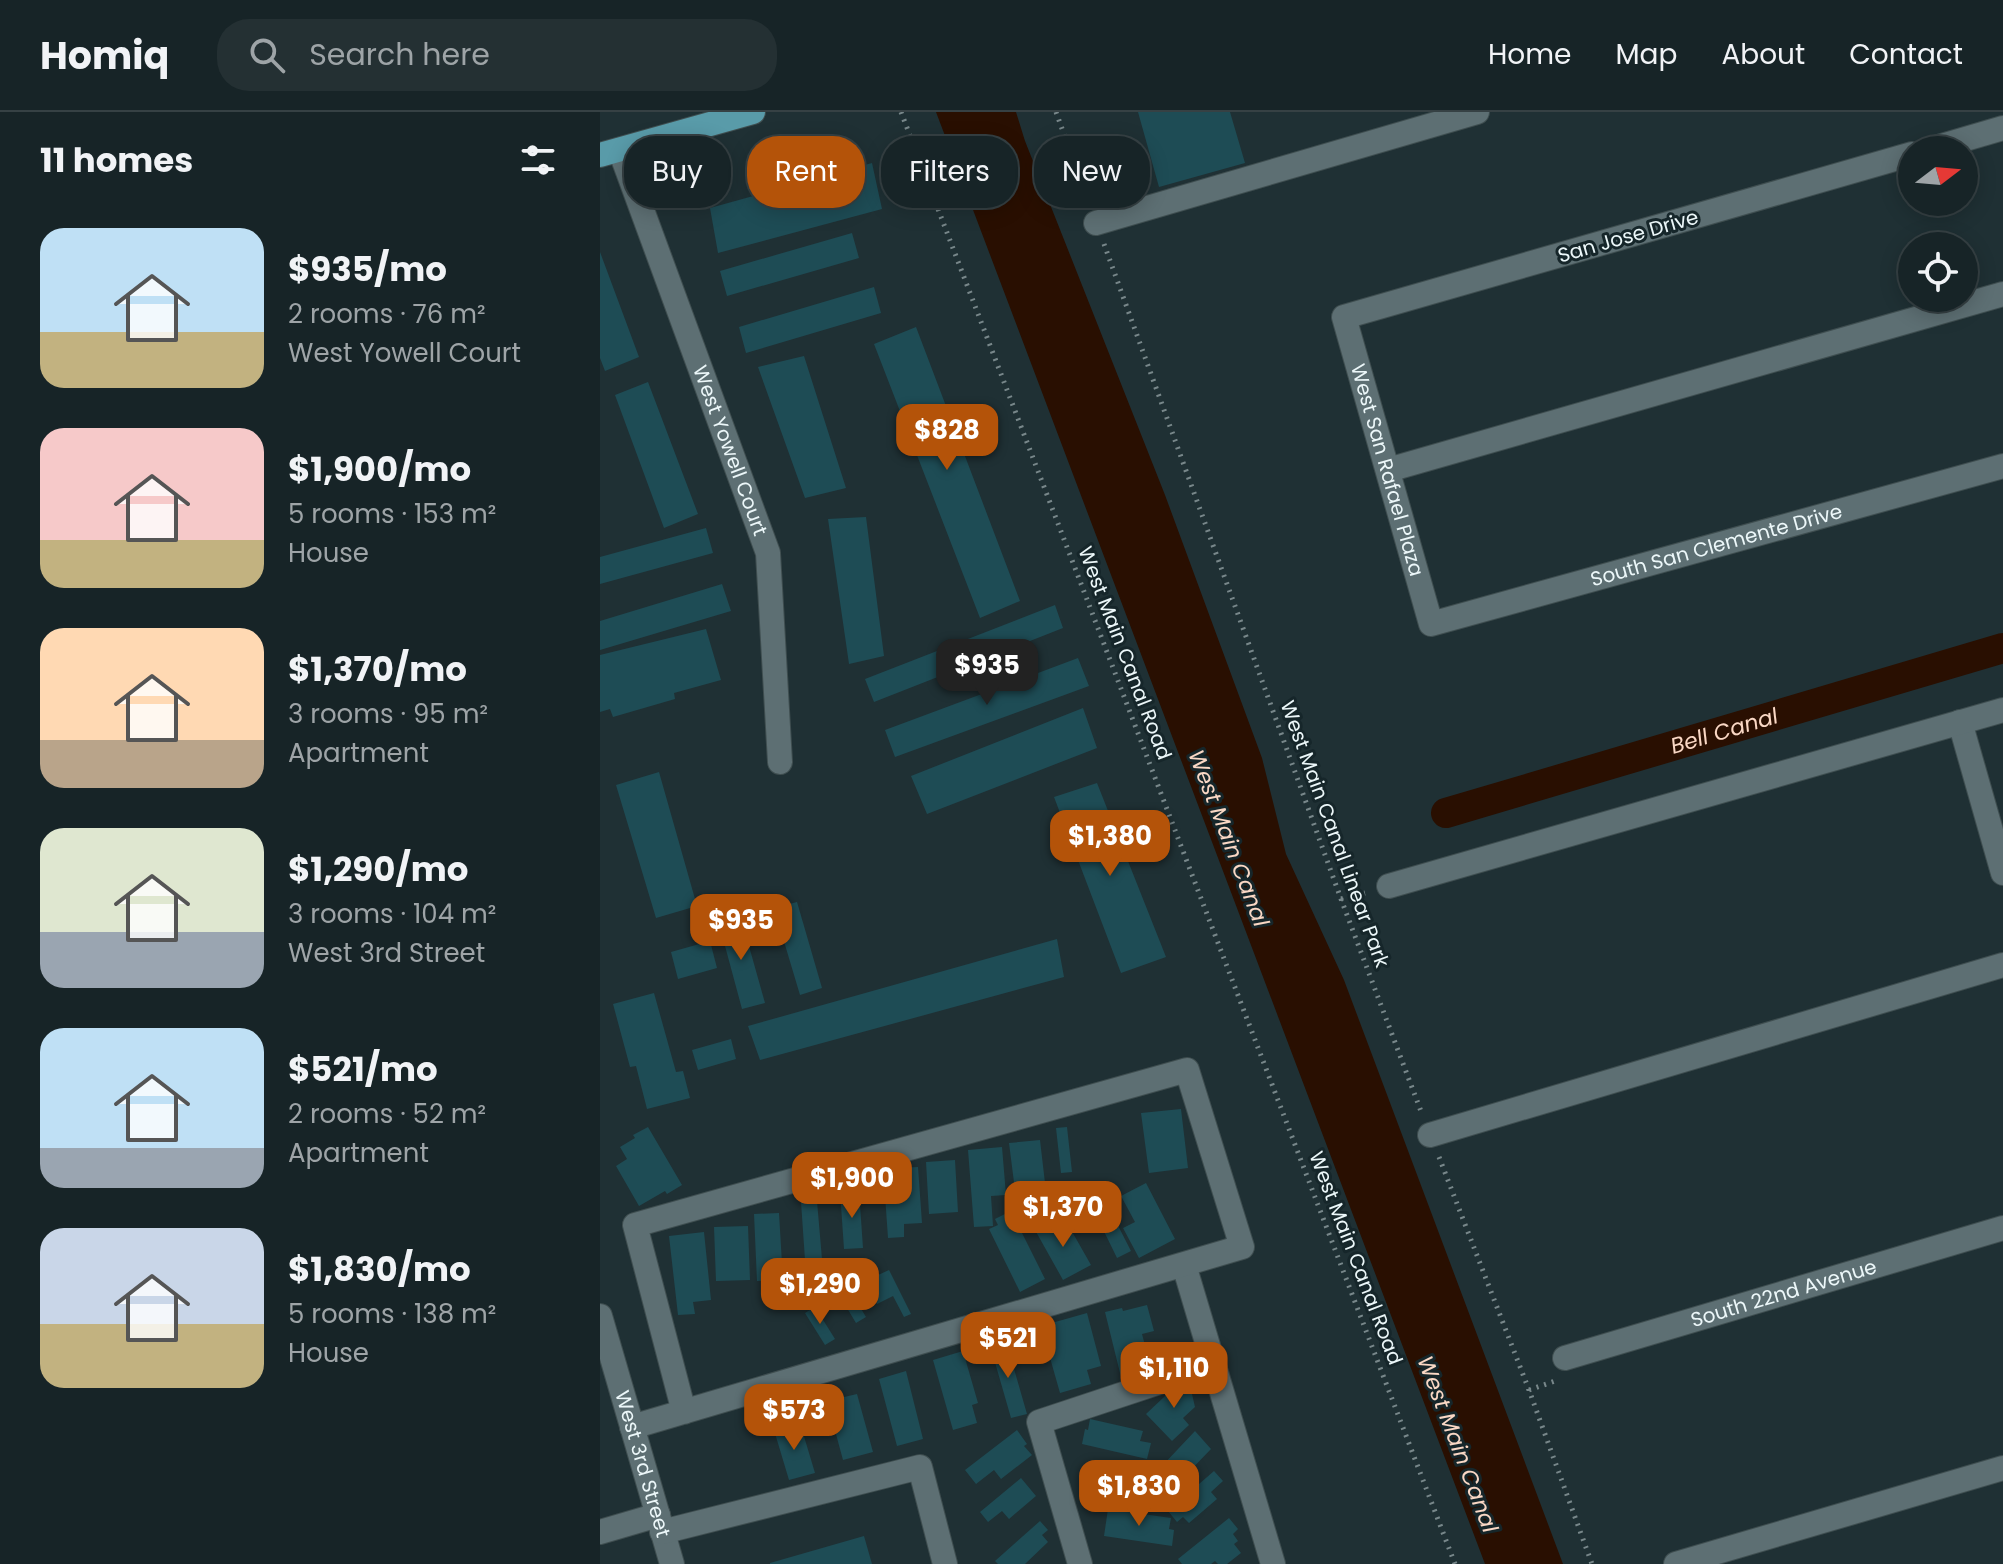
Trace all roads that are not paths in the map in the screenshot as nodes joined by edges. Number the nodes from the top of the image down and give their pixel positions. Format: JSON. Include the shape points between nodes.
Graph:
{"nodes":[{"id":1,"x":753,"y":112,"type":"edge"},
{"id":2,"x":1477,"y":112,"type":"edge"},
{"id":3,"x":2003,"y":128,"type":"edge"},
{"id":4,"x":1976,"y":136,"type":"edge"},
{"id":5,"x":610,"y":152,"type":"edge"},
{"id":6,"x":1898,"y":158,"type":"edge"},
{"id":7,"x":1096,"y":223,"type":"road end"},
{"id":8,"x":2003,"y":294,"type":"edge"},
{"id":9,"x":1344,"y":317,"type":"joint"},
{"id":10,"x":2003,"y":466,"type":"edge"},
{"id":11,"x":1388,"y":470,"type":"junction"},
{"id":12,"x":1431,"y":624,"type":"joint"},
{"id":13,"x":2003,"y":710,"type":"edge"},
{"id":14,"x":1960,"y":722,"type":"junction"},
{"id":15,"x":780,"y":762,"type":"dead end"},
{"id":16,"x":2003,"y":873,"type":"edge"},
{"id":17,"x":1389,"y":886,"type":"dead end"},
{"id":18,"x":2003,"y":965,"type":"edge"},
{"id":19,"x":1430,"y":1135,"type":"road end"},
{"id":20,"x":2003,"y":1228,"type":"edge"},
{"id":21,"x":1184,"y":1265,"type":"junction"},
{"id":22,"x":601,"y":1323,"type":"edge"},
{"id":23,"x":1214,"y":1364,"type":"junction"},
{"id":24,"x":1566,"y":1368,"type":"road end"},
{"id":25,"x":684,"y":1412,"type":"junction"},
{"id":26,"x":632,"y":1427,"type":"junction"},
{"id":27,"x":2003,"y":1468,"type":"edge"},
{"id":28,"x":660,"y":1524,"type":"junction"},
{"id":29,"x":600,"y":1532,"type":"edge"},
{"id":30,"x":672,"y":1564,"type":"edge"},
{"id":31,"x":945,"y":1564,"type":"edge"},
{"id":32,"x":1080,"y":1564,"type":"edge"},
{"id":33,"x":1273,"y":1564,"type":"edge"},
{"id":34,"x":1676,"y":1564,"type":"edge"}],
"edges":[{"from":1,"to":5,"type":"main road"},
{"from":2,"to":7,"type":"street"},
{"from":3,"to":4,"type":"street"},
{"from":5,"to":15,"type":"street","name":"West Yowell Court","via":[[768,553]]},
{"from":6,"to":9,"type":"street","name":"San Jose Drive"},
{"from":8,"to":11,"type":"street"},
{"from":9,"to":11,"type":"street","name":"West San Rafael Plaza"},
{"from":10,"to":12,"type":"street","name":"South San Clemente Drive"},
{"from":11,"to":12,"type":"street","name":"West San Rafael Plaza"},
{"from":13,"to":14,"type":"street"},
{"from":14,"to":16,"type":"street"},
{"from":14,"to":17,"type":"street"},
{"from":18,"to":19,"type":"street"},
{"from":20,"to":24,"type":"street","name":"South 22nd Avenue"},
{"from":21,"to":23,"type":"street"},
{"from":21,"to":25,"type":"street"},
{"from":21,"to":25,"type":"street","via":[[1242,1247],[1187,1070],[635,1225]]},
{"from":22,"to":26,"type":"street","name":"West 3rd Street"},
{"from":23,"to":32,"type":"street","via":[[1039,1422]]},
{"from":23,"to":33,"type":"street"},
{"from":25,"to":26,"type":"street"},
{"from":26,"to":28,"type":"street","name":"West 3rd Street"},
{"from":27,"to":34,"type":"street"},
{"from":28,"to":29,"type":"street"},
{"from":28,"to":30,"type":"street","name":"West 3rd Street"},
{"from":28,"to":31,"type":"street","via":[[920,1467]]}]}
